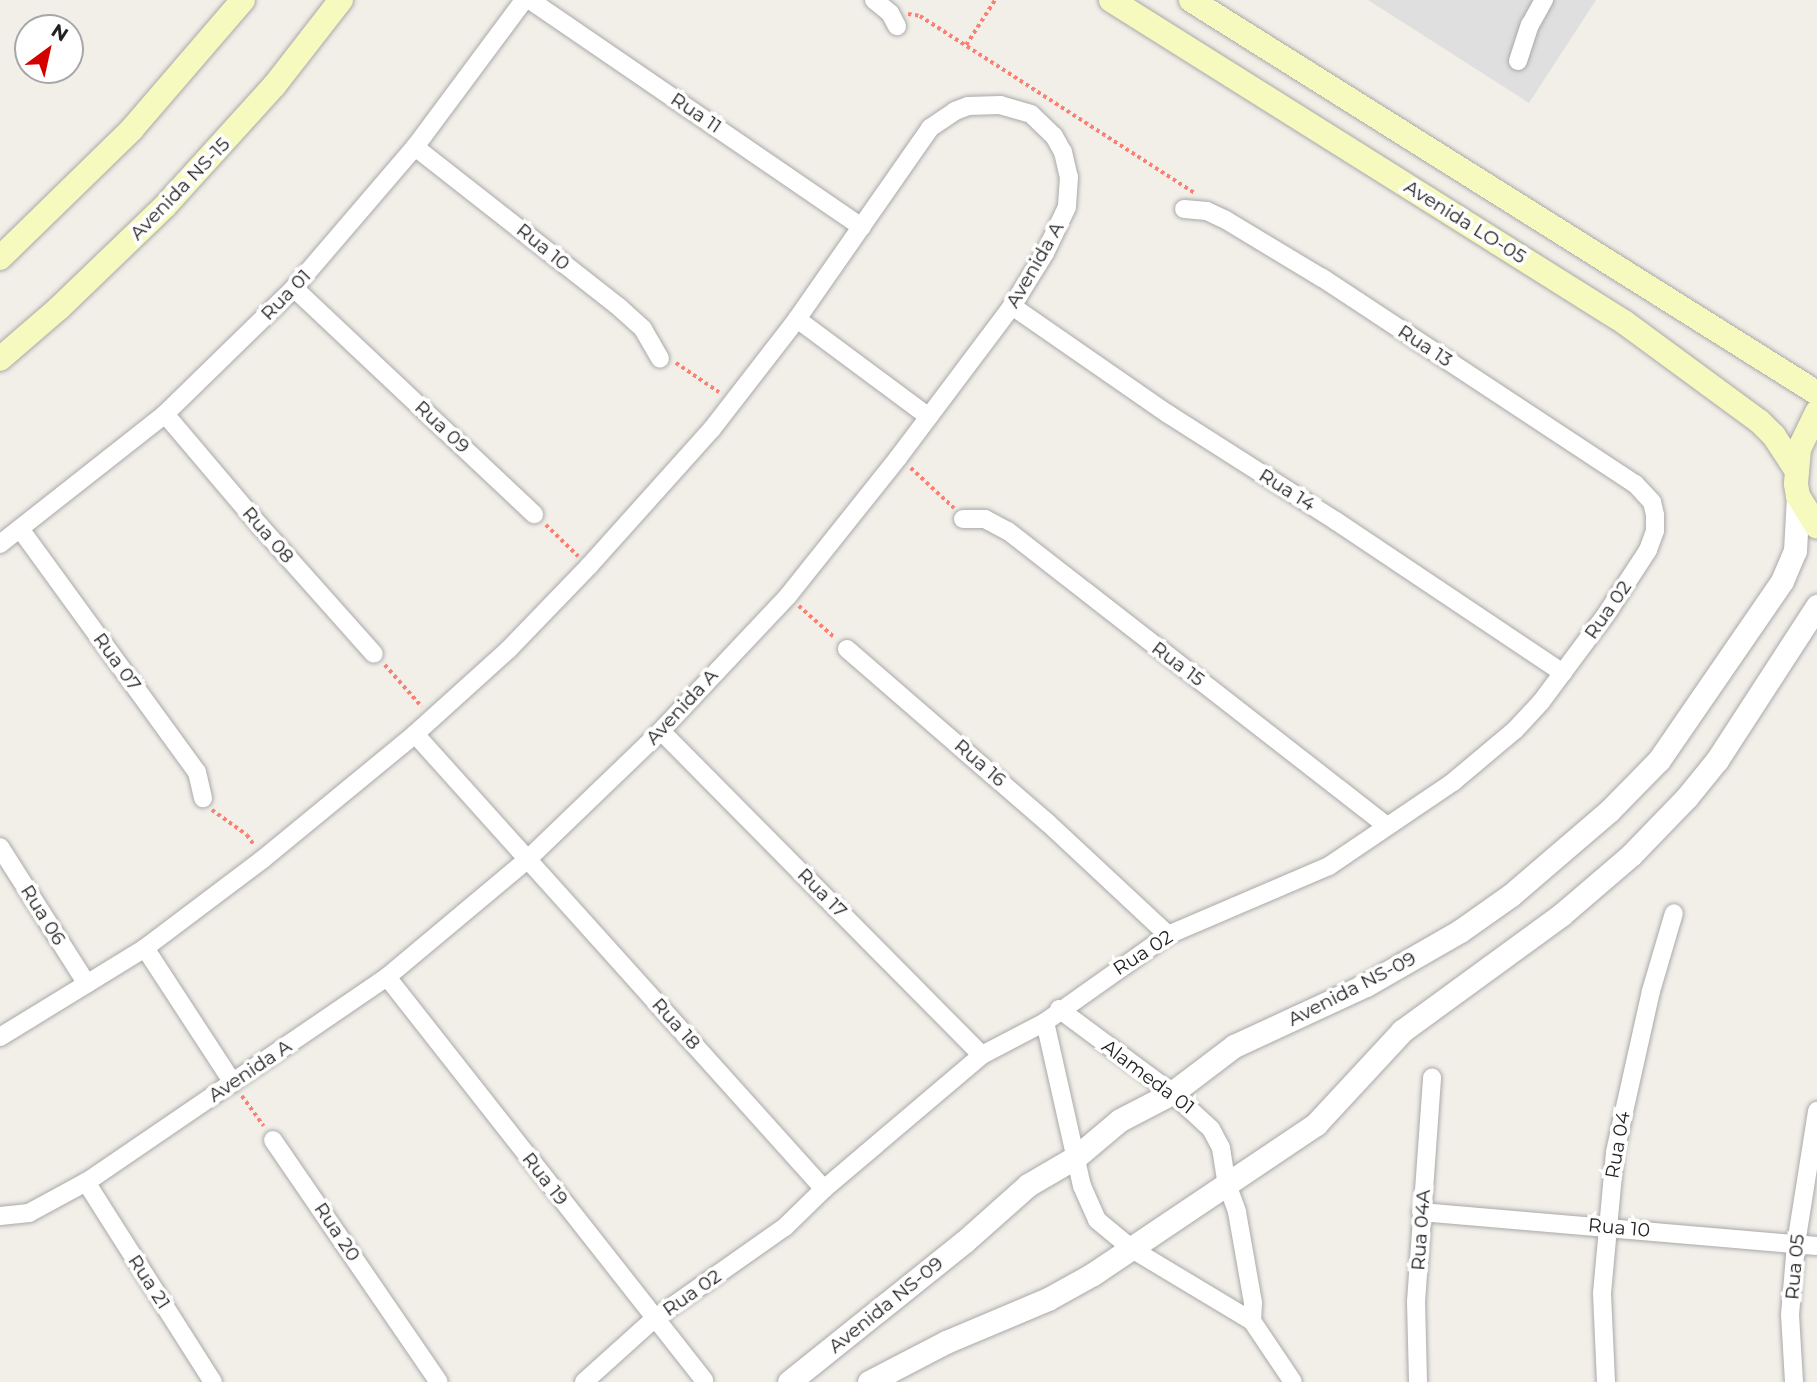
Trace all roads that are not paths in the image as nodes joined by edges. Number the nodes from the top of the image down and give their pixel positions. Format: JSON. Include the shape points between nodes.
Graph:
{"nodes":[{"id":1,"x":243,"y":0,"type":"edge"},
{"id":2,"x":341,"y":0,"type":"edge"},
{"id":3,"x":524,"y":0,"type":"edge"},
{"id":4,"x":530,"y":0,"type":"edge"},
{"id":5,"x":874,"y":0,"type":"edge"},
{"id":6,"x":1111,"y":0,"type":"edge"},
{"id":7,"x":1191,"y":0,"type":"edge"},
{"id":8,"x":1544,"y":0,"type":"edge"},
{"id":9,"x":894,"y":20,"type":"road end"},
{"id":10,"x":1518,"y":61,"type":"dead end"},
{"id":11,"x":415,"y":147,"type":"junction"},
{"id":12,"x":1184,"y":209,"type":"dead end"},
{"id":13,"x":862,"y":227,"type":"junction"},
{"id":14,"x":0,"y":258,"type":"edge"},
{"id":15,"x":294,"y":288,"type":"junction"},
{"id":16,"x":1012,"y":306,"type":"junction"},
{"id":17,"x":797,"y":319,"type":"junction"},
{"id":18,"x":660,"y":358,"type":"road end"},
{"id":19,"x":0,"y":359,"type":"edge"},
{"id":20,"x":1817,"y":393,"type":"edge"},
{"id":21,"x":1817,"y":412,"type":"edge"},
{"id":22,"x":165,"y":414,"type":"junction"},
{"id":23,"x":929,"y":417,"type":"junction"},
{"id":24,"x":1797,"y":471,"type":"junction"},
{"id":25,"x":1798,"y":496,"type":"junction"},
{"id":26,"x":1653,"y":504,"type":"joint"},
{"id":27,"x":534,"y":514,"type":"road end"},
{"id":28,"x":963,"y":519,"type":"road end"},
{"id":29,"x":1817,"y":526,"type":"edge"},
{"id":30,"x":20,"y":530,"type":"junction"},
{"id":31,"x":0,"y":544,"type":"edge"},
{"id":32,"x":1817,"y":606,"type":"edge"},
{"id":33,"x":847,"y":649,"type":"road end"},
{"id":34,"x":374,"y":654,"type":"road end"},
{"id":35,"x":1563,"y":673,"type":"junction"},
{"id":36,"x":661,"y":731,"type":"junction"},
{"id":37,"x":415,"y":734,"type":"junction"},
{"id":38,"x":202,"y":799,"type":"road end"},
{"id":39,"x":1386,"y":825,"type":"junction"},
{"id":40,"x":0,"y":847,"type":"edge"},
{"id":41,"x":528,"y":859,"type":"junction"},
{"id":42,"x":1674,"y":913,"type":"dead end"},
{"id":43,"x":1168,"y":934,"type":"junction"},
{"id":44,"x":145,"y":948,"type":"junction"},
{"id":45,"x":387,"y":978,"type":"junction"},
{"id":46,"x":87,"y":984,"type":"junction"},
{"id":47,"x":1059,"y":1009,"type":"junction"},
{"id":48,"x":1045,"y":1022,"type":"junction"},
{"id":49,"x":0,"y":1037,"type":"edge"},
{"id":50,"x":982,"y":1055,"type":"junction"},
{"id":51,"x":1432,"y":1077,"type":"dead end"},
{"id":52,"x":233,"y":1083,"type":"junction"},
{"id":53,"x":1172,"y":1093,"type":"junction"},
{"id":54,"x":1817,"y":1111,"type":"edge"},
{"id":55,"x":273,"y":1140,"type":"road end"},
{"id":56,"x":1076,"y":1157,"type":"junction"},
{"id":57,"x":86,"y":1182,"type":"junction"},
{"id":58,"x":1227,"y":1184,"type":"junction"},
{"id":59,"x":824,"y":1189,"type":"junction"},
{"id":60,"x":1421,"y":1212,"type":"junction"},
{"id":61,"x":0,"y":1216,"type":"edge"},
{"id":62,"x":1606,"y":1227,"type":"junction"},
{"id":63,"x":1796,"y":1244,"type":"junction"},
{"id":64,"x":1817,"y":1246,"type":"edge"},
{"id":65,"x":1132,"y":1249,"type":"junction"},
{"id":66,"x":654,"y":1319,"type":"junction"},
{"id":67,"x":1252,"y":1321,"type":"junction"},
{"id":68,"x":704,"y":1380,"type":"dead end"},
{"id":69,"x":213,"y":1382,"type":"edge"},
{"id":70,"x":439,"y":1382,"type":"edge"},
{"id":71,"x":584,"y":1382,"type":"edge"},
{"id":72,"x":789,"y":1382,"type":"edge"},
{"id":73,"x":869,"y":1382,"type":"edge"},
{"id":74,"x":1293,"y":1382,"type":"edge"},
{"id":75,"x":1418,"y":1382,"type":"edge"},
{"id":76,"x":1606,"y":1382,"type":"edge"},
{"id":77,"x":1794,"y":1382,"type":"edge"}],
"edges":[{"from":1,"to":14,"type":"main road","via":[[132,129]]},
{"from":2,"to":19,"type":"main road","name":"Avenida NS-15","via":[[274,86],[165,206]]},
{"from":3,"to":11,"type":"street","name":"Rua 01"},
{"from":4,"to":13,"type":"street","name":"Rua 11"},
{"from":5,"to":9,"type":"street"},
{"from":6,"to":24,"type":"main road","name":"Avenida LO-05","via":[[1624,322],[1759,421]]},
{"from":7,"to":20,"type":"main road"},
{"from":8,"to":10,"type":"street"},
{"from":11,"to":15,"type":"street","name":"Rua 01"},
{"from":11,"to":18,"type":"street","name":"Rua 10","via":[[620,308],[643,329]]},
{"from":12,"to":26,"type":"street","name":"Rua 13","via":[[1212,213],[1322,278],[1603,462]]},
{"from":13,"to":16,"type":"street","name":"Avenida A","via":[[924,134],[938,121],[984,104],[1031,114],[1063,152],[1070,196],[1045,253]]},
{"from":13,"to":17,"type":"street","name":"Avenida A"},
{"from":15,"to":22,"type":"street","name":"Rua 01"},
{"from":15,"to":27,"type":"street","name":"Rua 09"},
{"from":16,"to":23,"type":"street","name":"Avenida A"},
{"from":16,"to":35,"type":"street","name":"Rua 14"},
{"from":17,"to":23,"type":"street"},
{"from":17,"to":37,"type":"street","name":"Avenida A","via":[[695,449],[589,566],[508,650]]},
{"from":21,"to":24,"type":"main road","via":[[1804,433]]},
{"from":22,"to":30,"type":"street","name":"Rua 01"},
{"from":22,"to":34,"type":"street","name":"Rua 08"},
{"from":23,"to":36,"type":"street","name":"Avenida A","via":[[788,596]]},
{"from":24,"to":25,"type":"main road"},
{"from":25,"to":29,"type":"main road"},
{"from":25,"to":53,"type":"street","name":"Avenida NS-09","via":[[1795,551],[1782,581],[1658,760],[1609,811],[1511,895],[1460,931],[1366,985],[1234,1046]]},
{"from":26,"to":35,"type":"street","name":"Rua 02","via":[[1656,528],[1647,550]]},
{"from":28,"to":39,"type":"street","name":"Rua 15","via":[[985,519],[1008,531]]},
{"from":30,"to":31,"type":"street","name":"Rua 01"},
{"from":30,"to":38,"type":"street","name":"Rua 07","via":[[197,772]]},
{"from":32,"to":58,"type":"street","via":[[1717,760],[1631,855],[1561,915],[1402,1031],[1316,1124]]},
{"from":33,"to":43,"type":"street","name":"Rua 16"},
{"from":35,"to":39,"type":"street","name":"Rua 02","via":[[1515,730],[1452,782]]},
{"from":36,"to":41,"type":"street","name":"Avenida A"},
{"from":36,"to":50,"type":"street","name":"Rua 17"},
{"from":37,"to":41,"type":"street","name":"Rua 18"},
{"from":37,"to":44,"type":"street","name":"Avenida A","via":[[263,859]]},
{"from":39,"to":43,"type":"street","name":"Rua 02","via":[[1329,866]]},
{"from":40,"to":46,"type":"street","name":"Rua 06"},
{"from":41,"to":45,"type":"street","name":"Avenida A"},
{"from":41,"to":59,"type":"street","name":"Rua 18"},
{"from":42,"to":62,"type":"street","name":"Rua 04","via":[[1615,1152]]},
{"from":43,"to":47,"type":"street","name":"Rua 02"},
{"from":44,"to":46,"type":"street","name":"Avenida A"},
{"from":44,"to":52,"type":"street"},
{"from":45,"to":52,"type":"street","name":"Avenida A"},
{"from":45,"to":66,"type":"street","name":"Rua 19"},
{"from":46,"to":49,"type":"street","name":"Avenida A"},
{"from":47,"to":48,"type":"street","name":"Rua 02"},
{"from":47,"to":53,"type":"street","name":"Alameda 01"},
{"from":48,"to":50,"type":"street","name":"Rua 02"},
{"from":48,"to":56,"type":"street"},
{"from":50,"to":59,"type":"street","name":"Rua 02"},
{"from":51,"to":60,"type":"street","name":"Rua 04A"},
{"from":52,"to":57,"type":"street","name":"Avenida A"},
{"from":53,"to":56,"type":"street","name":"Avenida NS-09","via":[[1120,1121]]},
{"from":53,"to":58,"type":"street","name":"Alameda 01","via":[[1201,1117],[1216,1137]]},
{"from":54,"to":63,"type":"street","name":"Rua 05"},
{"from":55,"to":70,"type":"street","name":"Rua 20"},
{"from":56,"to":65,"type":"street","via":[[1091,1210]]},
{"from":56,"to":72,"type":"street","name":"Avenida NS-09","via":[[1028,1185]]},
{"from":57,"to":61,"type":"street","name":"Avenida A","via":[[29,1213]]},
{"from":57,"to":69,"type":"street","name":"Rua 21"},
{"from":58,"to":65,"type":"street"},
{"from":58,"to":67,"type":"street","name":"Alameda 01","via":[[1247,1267]]},
{"from":59,"to":66,"type":"street","name":"Rua 02","via":[[785,1227]]},
{"from":60,"to":62,"type":"street","name":"Rua 10"},
{"from":60,"to":75,"type":"street","name":"Rua 04A"},
{"from":62,"to":63,"type":"street","name":"Rua 10"},
{"from":62,"to":76,"type":"street","name":"Rua 04","via":[[1602,1293]]},
{"from":63,"to":64,"type":"street","name":"Rua 10"},
{"from":63,"to":77,"type":"street","name":"Rua 05","via":[[1790,1315]]},
{"from":65,"to":67,"type":"street"},
{"from":65,"to":73,"type":"street","via":[[1048,1299],[946,1342]]},
{"from":66,"to":68,"type":"street","name":"Rua 19"},
{"from":66,"to":71,"type":"street","name":"Rua 02"},
{"from":67,"to":74,"type":"street"}]}
